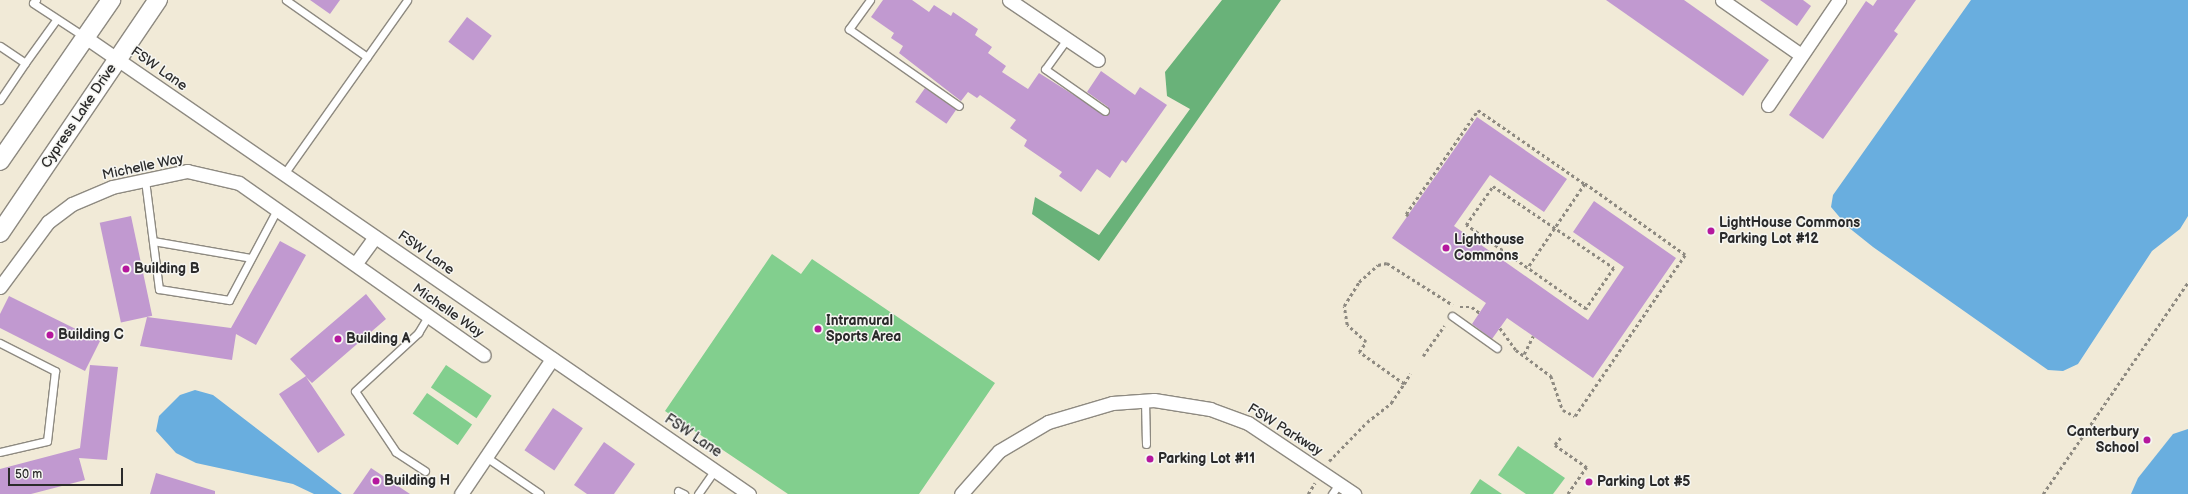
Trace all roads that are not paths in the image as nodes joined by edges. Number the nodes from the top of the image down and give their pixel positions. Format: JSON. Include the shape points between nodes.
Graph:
{"nodes":[{"id":1,"x":111,"y":0,"type":"edge"},
{"id":2,"x":158,"y":0,"type":"edge"},
{"id":3,"x":286,"y":0,"type":"edge"},
{"id":4,"x":407,"y":0,"type":"edge"},
{"id":5,"x":870,"y":0,"type":"edge"},
{"id":6,"x":1010,"y":0,"type":"edge"},
{"id":7,"x":1722,"y":0,"type":"edge"},
{"id":8,"x":1839,"y":0,"type":"edge"},
{"id":9,"x":35,"y":2,"type":"edge"},
{"id":10,"x":56,"y":20,"type":"junction"},
{"id":11,"x":85,"y":37,"type":"junction"},
{"id":12,"x":1067,"y":39,"type":"junction"},
{"id":13,"x":0,"y":46,"type":"edge"},
{"id":14,"x":1801,"y":55,"type":"junction"},
{"id":15,"x":367,"y":57,"type":"junction"},
{"id":16,"x":117,"y":60,"type":"junction"},
{"id":17,"x":1098,"y":60,"type":"dead end"},
{"id":18,"x":24,"y":63,"type":"junction"},
{"id":19,"x":0,"y":98,"type":"edge"},
{"id":20,"x":1768,"y":105,"type":"dead end"},
{"id":21,"x":960,"y":106,"type":"dead end"},
{"id":22,"x":1105,"y":111,"type":"dead end"},
{"id":23,"x":0,"y":161,"type":"edge"},
{"id":24,"x":284,"y":174,"type":"junction"},
{"id":25,"x":145,"y":180,"type":"junction"},
{"id":26,"x":278,"y":208,"type":"junction"},
{"id":27,"x":0,"y":233,"type":"edge"},
{"id":28,"x":375,"y":237,"type":"junction"},
{"id":29,"x":153,"y":241,"type":"junction"},
{"id":30,"x":251,"y":258,"type":"junction"},
{"id":31,"x":356,"y":263,"type":"junction"},
{"id":32,"x":0,"y":287,"type":"edge"},
{"id":33,"x":1452,"y":316,"type":"dead end"},
{"id":34,"x":427,"y":318,"type":"junction"},
{"id":35,"x":0,"y":343,"type":"edge"},
{"id":36,"x":1497,"y":348,"type":"dead end"},
{"id":37,"x":484,"y":355,"type":"dead end"},
{"id":38,"x":552,"y":359,"type":"junction"},
{"id":39,"x":1145,"y":400,"type":"junction"},
{"id":40,"x":1146,"y":444,"type":"dead end"},
{"id":41,"x":0,"y":452,"type":"edge"},
{"id":42,"x":486,"y":457,"type":"junction"},
{"id":43,"x":715,"y":470,"type":"junction"},
{"id":44,"x":425,"y":471,"type":"dead end"},
{"id":45,"x":1336,"y":489,"type":"edge"},
{"id":46,"x":461,"y":494,"type":"edge"},
{"id":47,"x":540,"y":494,"type":"edge"},
{"id":48,"x":698,"y":494,"type":"edge"},
{"id":49,"x":749,"y":494,"type":"edge"},
{"id":50,"x":961,"y":494,"type":"edge"},
{"id":51,"x":1354,"y":494,"type":"edge"}],
"edges":[{"from":1,"to":11,"type":"main road"},
{"from":2,"to":16,"type":"main road","name":"Cypress Lake Drive"},
{"from":3,"to":15,"type":"lane"},
{"from":4,"to":15,"type":"lane"},
{"from":5,"to":21,"type":"lane","via":[[849,29]]},
{"from":6,"to":12,"type":"street"},
{"from":7,"to":14,"type":"street"},
{"from":8,"to":14,"type":"street"},
{"from":9,"to":10,"type":"lane"},
{"from":10,"to":11,"type":"lane"},
{"from":10,"to":18,"type":"lane"},
{"from":11,"to":16,"type":"street","name":"FSW Lane"},
{"from":11,"to":23,"type":"main road"},
{"from":12,"to":17,"type":"street"},
{"from":12,"to":22,"type":"lane","via":[[1045,69]]},
{"from":13,"to":18,"type":"lane"},
{"from":14,"to":20,"type":"street"},
{"from":15,"to":24,"type":"lane"},
{"from":16,"to":24,"type":"street","name":"FSW Lane"},
{"from":16,"to":27,"type":"main road","name":"Cypress Lake Drive"},
{"from":18,"to":19,"type":"lane"},
{"from":24,"to":28,"type":"street","name":"FSW Lane"},
{"from":25,"to":26,"type":"street","name":"Michelle Way","via":[[187,171],[239,183]]},
{"from":25,"to":29,"type":"lane"},
{"from":25,"to":32,"type":"street","name":"Michelle Way","via":[[112,187],[72,204],[48,222]]},
{"from":26,"to":30,"type":"lane"},
{"from":26,"to":31,"type":"street","name":"Michelle Way"},
{"from":28,"to":31,"type":"street"},
{"from":28,"to":38,"type":"street","name":"FSW Lane"},
{"from":29,"to":30,"type":"lane"},
{"from":29,"to":30,"type":"lane","via":[[159,289],[229,300]]},
{"from":31,"to":34,"type":"street","name":"Michelle Way"},
{"from":33,"to":36,"type":"lane"},
{"from":34,"to":37,"type":"street","name":"Michelle Way"},
{"from":34,"to":44,"type":"lane","via":[[418,333],[355,391],[396,452]]},
{"from":35,"to":41,"type":"lane","via":[[55,371],[47,441]]},
{"from":38,"to":42,"type":"street"},
{"from":38,"to":43,"type":"street","name":"FSW Lane"},
{"from":39,"to":40,"type":"lane"},
{"from":39,"to":45,"type":"street","name":"FSW Parkway","via":[[1192,404],[1228,414],[1267,434],[1322,472]]},
{"from":39,"to":50,"type":"street","name":"FSW Parkway","via":[[1112,403],[1073,412],[1024,434],[999,451]]},
{"from":42,"to":46,"type":"street"},
{"from":42,"to":47,"type":"lane"},
{"from":43,"to":48,"type":"lane"},
{"from":43,"to":49,"type":"street","name":"FSW Lane"},
{"from":45,"to":51,"type":"street","name":"FSW Parkway"}]}
